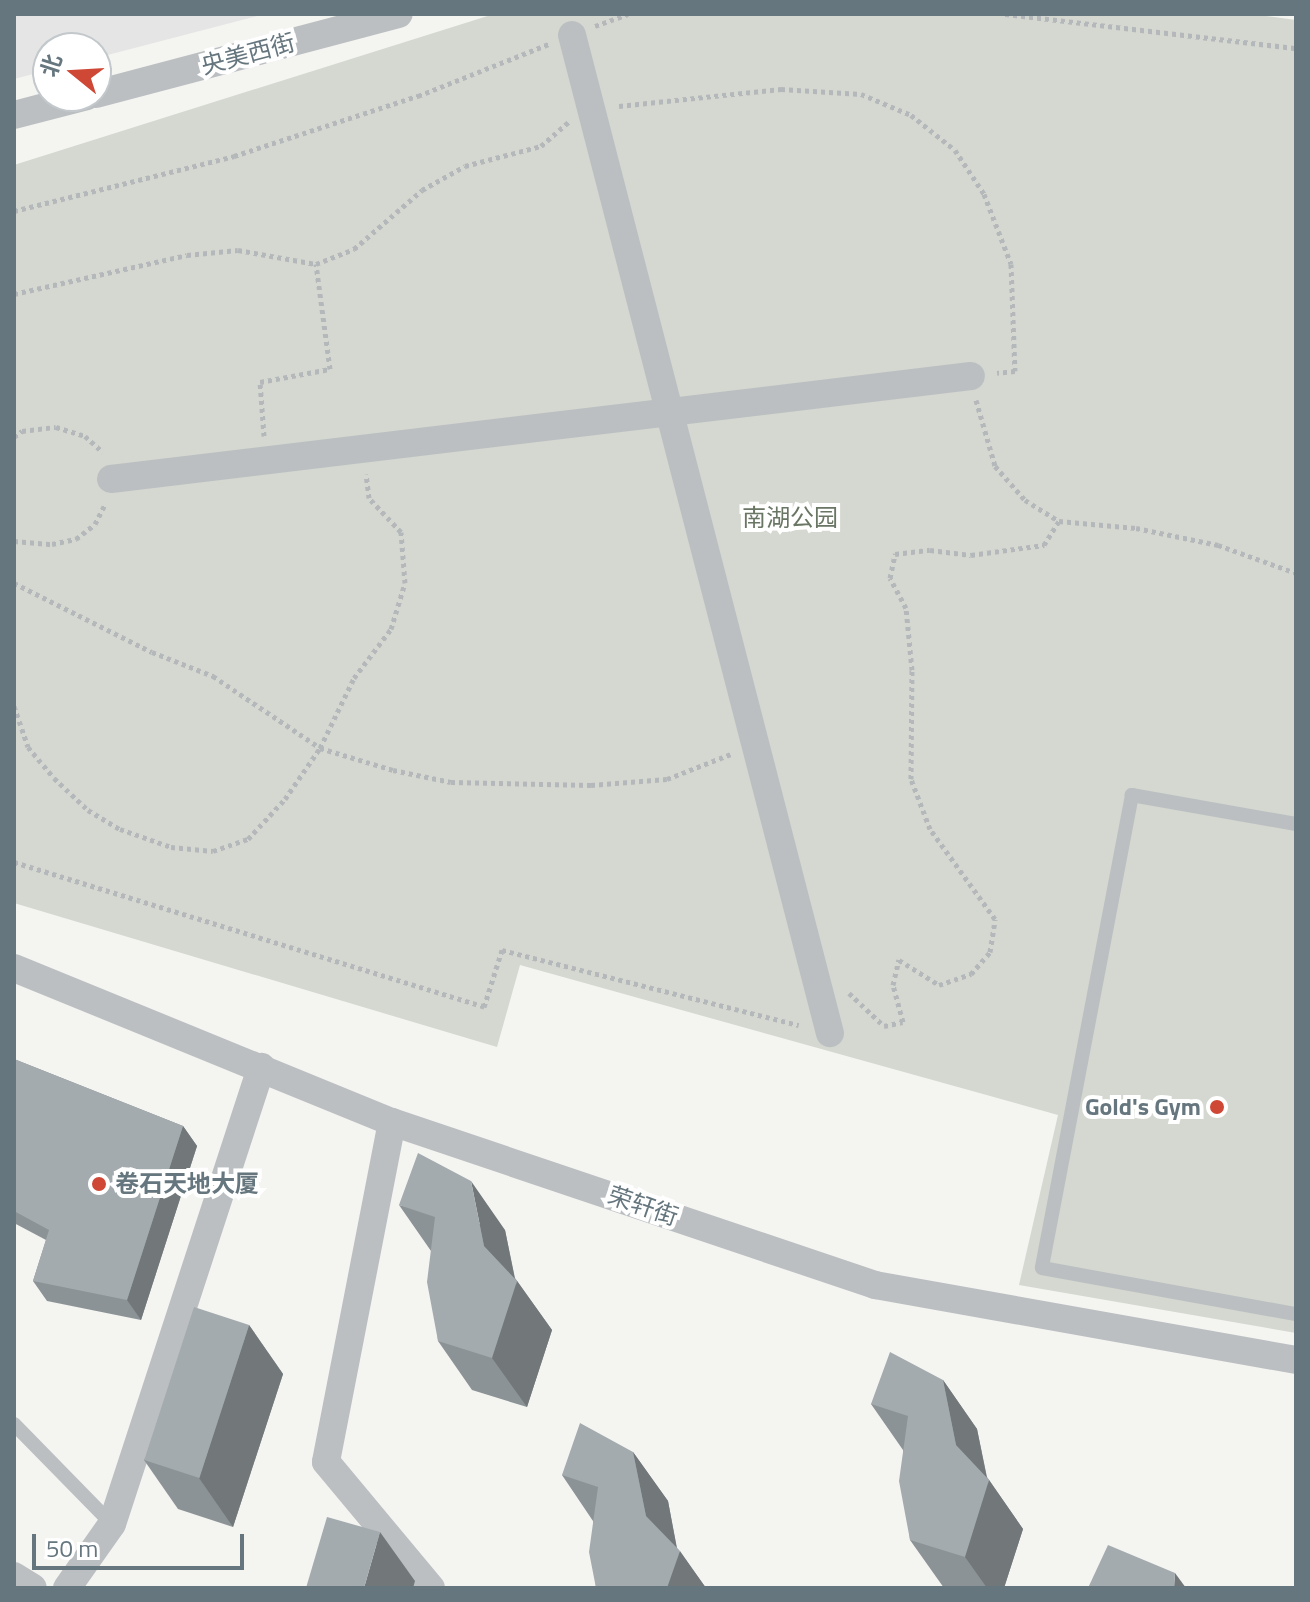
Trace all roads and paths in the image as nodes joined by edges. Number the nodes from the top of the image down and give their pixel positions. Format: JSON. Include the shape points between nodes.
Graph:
{"nodes":[{"id":1,"x":399,"y":14,"type":"edge"},
{"id":2,"x":628,"y":14,"type":"edge"},
{"id":3,"x":1005,"y":14,"type":"edge"},
{"id":4,"x":572,"y":35,"type":"junction"},
{"id":5,"x":1296,"y":48,"type":"edge"},
{"id":6,"x":112,"y":90,"type":"edge"},
{"id":7,"x":591,"y":109,"type":"junction"},
{"id":8,"x":14,"y":211,"type":"edge"},
{"id":9,"x":316,"y":264,"type":"junction"},
{"id":10,"x":14,"y":294,"type":"edge"},
{"id":11,"x":971,"y":376,"type":"junction"},
{"id":12,"x":670,"y":412,"type":"junction"},
{"id":13,"x":14,"y":437,"type":"edge"},
{"id":14,"x":363,"y":449,"type":"junction"},
{"id":15,"x":265,"y":460,"type":"junction"},
{"id":16,"x":111,"y":479,"type":"junction"},
{"id":17,"x":1059,"y":521,"type":"junction"},
{"id":18,"x":14,"y":541,"type":"edge"},
{"id":19,"x":1296,"y":573,"type":"edge"},
{"id":20,"x":14,"y":583,"type":"edge"},
{"id":21,"x":14,"y":706,"type":"edge"},
{"id":22,"x":753,"y":736,"type":"junction"},
{"id":23,"x":320,"y":748,"type":"junction"},
{"id":24,"x":1296,"y":824,"type":"edge"},
{"id":25,"x":14,"y":862,"type":"edge"},
{"id":26,"x":14,"y":968,"type":"edge"},
{"id":27,"x":815,"y":977,"type":"junction"},
{"id":28,"x":830,"y":1033,"type":"joint"},
{"id":29,"x":261,"y":1067,"type":"junction"},
{"id":30,"x":392,"y":1122,"type":"junction"},
{"id":31,"x":1296,"y":1314,"type":"edge"},
{"id":32,"x":1296,"y":1360,"type":"edge"},
{"id":33,"x":14,"y":1424,"type":"edge"},
{"id":34,"x":112,"y":1524,"type":"junction"},
{"id":35,"x":14,"y":1576,"type":"edge"},
{"id":36,"x":33,"y":1588,"type":"edge"},
{"id":37,"x":67,"y":1588,"type":"edge"},
{"id":38,"x":431,"y":1588,"type":"edge"}],
"edges":[{"from":1,"to":6,"type":"street","name":"央美西街"},
{"from":2,"to":4,"type":"path"},
{"from":3,"to":5,"type":"path"},
{"from":4,"to":7,"type":"street"},
{"from":4,"to":8,"type":"path","via":[[418,96],[234,156]]},
{"from":7,"to":9,"type":"path","via":[[541,146],[454,172],[422,190],[354,249]]},
{"from":7,"to":11,"type":"path","via":[[781,89],[861,94],[911,115],[955,150],[970,172],[1011,264],[1015,371]]},
{"from":7,"to":12,"type":"street"},
{"from":9,"to":10,"type":"path","via":[[238,250],[187,255]]},
{"from":9,"to":15,"type":"path","via":[[330,369],[260,382]]},
{"from":11,"to":12,"type":"street"},
{"from":11,"to":17,"type":"path","via":[[995,466],[1025,500]]},
{"from":12,"to":14,"type":"street"},
{"from":12,"to":22,"type":"street"},
{"from":13,"to":16,"type":"path","via":[[56,427],[85,436],[103,452]]},
{"from":14,"to":15,"type":"street"},
{"from":14,"to":23,"type":"path","via":[[369,498],[401,532],[405,583],[391,629],[354,678]]},
{"from":15,"to":16,"type":"street"},
{"from":16,"to":18,"type":"path","via":[[95,524],[76,539],[52,544]]},
{"from":17,"to":19,"type":"path","via":[[1136,528],[1218,545]]},
{"from":17,"to":27,"type":"path","via":[[1044,545],[971,555],[930,550],[895,554],[890,578],[906,608],[912,670],[911,779],[930,829],[995,919],[990,952],[971,974],[939,985],[899,960],[893,985],[903,1022],[884,1026],[835,977]]},
{"from":20,"to":23,"type":"path","via":[[152,652],[213,676]]},
{"from":21,"to":23,"type":"path","via":[[28,747],[88,810],[120,829],[171,847],[213,851],[248,839],[285,799]]},
{"from":22,"to":23,"type":"path","via":[[722,762],[667,779],[591,785],[451,782]]},
{"from":22,"to":27,"type":"street"},
{"from":24,"to":31,"type":"lane","via":[[1132,795],[1042,1268]]},
{"from":25,"to":28,"type":"path","via":[[484,1007],[502,950]]},
{"from":26,"to":29,"type":"street","name":"荣轩街"},
{"from":27,"to":28,"type":"street"},
{"from":29,"to":30,"type":"street","name":"荣轩街"},
{"from":29,"to":34,"type":"street"},
{"from":30,"to":32,"type":"street","name":"荣轩街","via":[[875,1285]]},
{"from":30,"to":38,"type":"street","via":[[326,1462]]},
{"from":33,"to":34,"type":"lane"},
{"from":34,"to":37,"type":"street"},
{"from":35,"to":36,"type":"street"}]}
